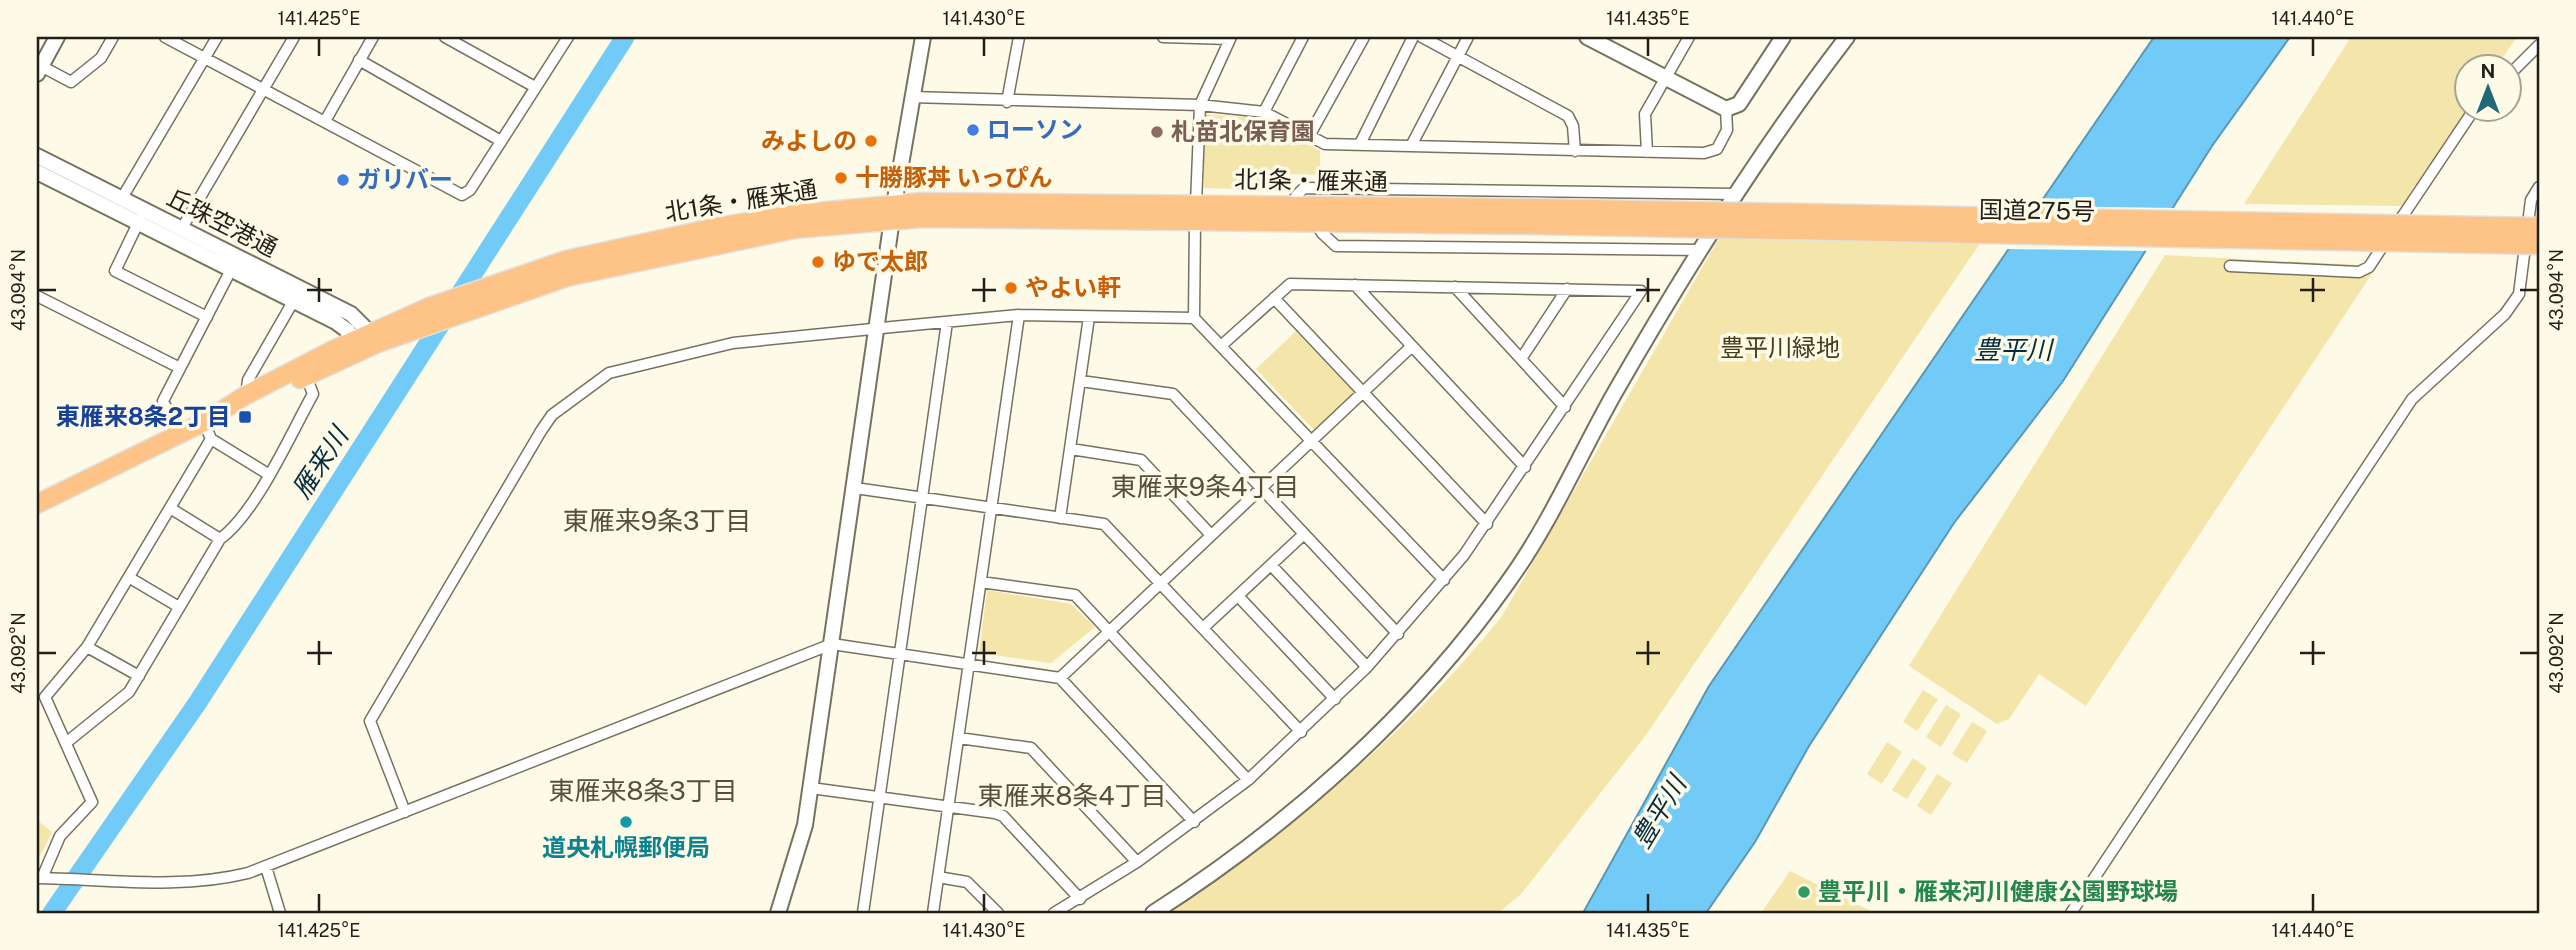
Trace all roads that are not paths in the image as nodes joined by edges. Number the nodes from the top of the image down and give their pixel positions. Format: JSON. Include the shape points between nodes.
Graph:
{"nodes":[{"id":1,"x":57,"y":37,"type":"edge"},
{"id":2,"x":113,"y":37,"type":"edge"},
{"id":3,"x":217,"y":37,"type":"edge"},
{"id":4,"x":294,"y":37,"type":"edge"},
{"id":5,"x":373,"y":37,"type":"edge"},
{"id":6,"x":445,"y":37,"type":"edge"},
{"id":7,"x":568,"y":37,"type":"edge"},
{"id":8,"x":923,"y":37,"type":"edge"},
{"id":9,"x":1020,"y":37,"type":"edge"},
{"id":10,"x":1163,"y":37,"type":"edge"},
{"id":11,"x":1303,"y":37,"type":"edge"},
{"id":12,"x":1364,"y":37,"type":"edge"},
{"id":13,"x":1413,"y":37,"type":"edge"},
{"id":14,"x":1422,"y":37,"type":"edge"},
{"id":15,"x":1468,"y":37,"type":"edge"},
{"id":16,"x":1587,"y":37,"type":"edge"},
{"id":17,"x":1689,"y":37,"type":"edge"},
{"id":18,"x":1783,"y":37,"type":"edge"},
{"id":19,"x":1847,"y":37,"type":"edge"},
{"id":20,"x":171,"y":38,"type":"edge"},
{"id":21,"x":1231,"y":38,"type":"edge"},
{"id":22,"x":2539,"y":46,"type":"edge"},
{"id":23,"x":1457,"y":55,"type":"junction"},
{"id":24,"x":205,"y":57,"type":"junction"},
{"id":25,"x":359,"y":60,"type":"junction"},
{"id":26,"x":2524,"y":60,"type":"edge"},
{"id":27,"x":39,"y":70,"type":"edge"},
{"id":28,"x":1665,"y":79,"type":"junction"},
{"id":29,"x":535,"y":87,"type":"junction"},
{"id":30,"x":265,"y":88,"type":"junction"},
{"id":31,"x":911,"y":97,"type":"junction"},
{"id":32,"x":1007,"y":102,"type":"junction"},
{"id":33,"x":1200,"y":105,"type":"junction"},
{"id":34,"x":1726,"y":109,"type":"junction"},
{"id":35,"x":1264,"y":112,"type":"junction"},
{"id":36,"x":325,"y":121,"type":"junction"},
{"id":37,"x":2466,"y":122,"type":"edge"},
{"id":38,"x":1309,"y":136,"type":"junction"},
{"id":39,"x":501,"y":141,"type":"junction"},
{"id":40,"x":1360,"y":144,"type":"junction"},
{"id":41,"x":1411,"y":146,"type":"junction"},
{"id":42,"x":1575,"y":151,"type":"junction"},
{"id":43,"x":1647,"y":152,"type":"junction"},
{"id":44,"x":37,"y":156,"type":"edge"},
{"id":45,"x":37,"y":172,"type":"edge"},
{"id":46,"x":2539,"y":187,"type":"edge"},
{"id":47,"x":1735,"y":194,"type":"junction"},
{"id":48,"x":122,"y":198,"type":"junction"},
{"id":49,"x":1299,"y":205,"type":"junction"},
{"id":50,"x":1195,"y":212,"type":"junction"},
{"id":51,"x":894,"y":213,"type":"junction"},
{"id":52,"x":142,"y":216,"type":"junction"},
{"id":53,"x":1533,"y":217,"type":"junction"},
{"id":54,"x":1314,"y":221,"type":"junction"},
{"id":55,"x":2539,"y":227,"type":"edge"},
{"id":56,"x":182,"y":228,"type":"junction"},
{"id":57,"x":2539,"y":245,"type":"edge"},
{"id":58,"x":1700,"y":250,"type":"junction"},
{"id":59,"x":234,"y":262,"type":"junction"},
{"id":60,"x":2230,"y":266,"type":"dead end"},
{"id":61,"x":1355,"y":285,"type":"junction"},
{"id":62,"x":1455,"y":287,"type":"junction"},
{"id":63,"x":1567,"y":289,"type":"junction"},
{"id":64,"x":37,"y":296,"type":"edge"},
{"id":65,"x":1274,"y":298,"type":"junction"},
{"id":66,"x":294,"y":300,"type":"junction"},
{"id":67,"x":1020,"y":315,"type":"junction"},
{"id":68,"x":206,"y":317,"type":"junction"},
{"id":69,"x":1090,"y":317,"type":"junction"},
{"id":70,"x":1194,"y":318,"type":"junction"},
{"id":71,"x":947,"y":322,"type":"junction"},
{"id":72,"x":878,"y":328,"type":"junction"},
{"id":73,"x":375,"y":338,"type":"junction"},
{"id":74,"x":1222,"y":345,"type":"junction"},
{"id":75,"x":356,"y":346,"type":"junction"},
{"id":76,"x":1412,"y":346,"type":"junction"},
{"id":77,"x":1521,"y":359,"type":"junction"},
{"id":78,"x":180,"y":368,"type":"junction"},
{"id":79,"x":306,"y":376,"type":"junction"},
{"id":80,"x":1081,"y":381,"type":"junction"},
{"id":81,"x":1362,"y":392,"type":"junction"},
{"id":82,"x":246,"y":395,"type":"junction"},
{"id":83,"x":1565,"y":407,"type":"junction"},
{"id":84,"x":204,"y":422,"type":"junction"},
{"id":85,"x":179,"y":433,"type":"junction"},
{"id":86,"x":211,"y":439,"type":"junction"},
{"id":87,"x":1311,"y":441,"type":"junction"},
{"id":88,"x":1071,"y":449,"type":"junction"},
{"id":89,"x":1525,"y":467,"type":"junction"},
{"id":90,"x":268,"y":474,"type":"junction"},
{"id":91,"x":855,"y":488,"type":"junction"},
{"id":92,"x":1260,"y":488,"type":"junction"},
{"id":93,"x":921,"y":498,"type":"junction"},
{"id":94,"x":37,"y":503,"type":"edge"},
{"id":95,"x":170,"y":508,"type":"junction"},
{"id":96,"x":992,"y":508,"type":"junction"},
{"id":97,"x":1060,"y":517,"type":"junction"},
{"id":98,"x":1486,"y":524,"type":"junction"},
{"id":99,"x":1304,"y":534,"type":"junction"},
{"id":100,"x":1211,"y":535,"type":"junction"},
{"id":101,"x":220,"y":539,"type":"junction"},
{"id":102,"x":1271,"y":565,"type":"junction"},
{"id":103,"x":130,"y":578,"type":"junction"},
{"id":104,"x":1444,"y":580,"type":"junction"},
{"id":105,"x":981,"y":582,"type":"junction"},
{"id":106,"x":1160,"y":583,"type":"junction"},
{"id":107,"x":1238,"y":596,"type":"junction"},
{"id":108,"x":179,"y":607,"type":"junction"},
{"id":109,"x":1203,"y":628,"type":"junction"},
{"id":110,"x":1108,"y":630,"type":"junction"},
{"id":111,"x":1398,"y":634,"type":"junction"},
{"id":112,"x":832,"y":645,"type":"junction"},
{"id":113,"x":87,"y":647,"type":"junction"},
{"id":114,"x":899,"y":655,"type":"junction"},
{"id":115,"x":969,"y":665,"type":"junction"},
{"id":116,"x":1367,"y":667,"type":"junction"},
{"id":117,"x":139,"y":676,"type":"junction"},
{"id":118,"x":1060,"y":678,"type":"junction"},
{"id":119,"x":1335,"y":699,"type":"junction"},
{"id":120,"x":1300,"y":732,"type":"junction"},
{"id":121,"x":959,"y":738,"type":"junction"},
{"id":122,"x":67,"y":742,"type":"junction"},
{"id":123,"x":1248,"y":780,"type":"junction"},
{"id":124,"x":811,"y":788,"type":"junction"},
{"id":125,"x":878,"y":796,"type":"junction"},
{"id":126,"x":948,"y":807,"type":"junction"},
{"id":127,"x":405,"y":812,"type":"junction"},
{"id":128,"x":1194,"y":822,"type":"junction"},
{"id":129,"x":1138,"y":862,"type":"junction"},
{"id":130,"x":266,"y":867,"type":"junction"},
{"id":131,"x":938,"y":877,"type":"junction"},
{"id":132,"x":39,"y":878,"type":"edge"},
{"id":133,"x":1080,"y":899,"type":"junction"},
{"id":134,"x":280,"y":913,"type":"edge"},
{"id":135,"x":778,"y":913,"type":"edge"},
{"id":136,"x":863,"y":913,"type":"edge"},
{"id":137,"x":933,"y":913,"type":"edge"},
{"id":138,"x":998,"y":913,"type":"edge"},
{"id":139,"x":1054,"y":913,"type":"edge"},
{"id":140,"x":1153,"y":913,"type":"edge"},
{"id":141,"x":2071,"y":913,"type":"edge"}],
"edges":[{"from":1,"to":27,"type":"street"},
{"from":2,"to":27,"type":"street","via":[[101,58],[71,82]]},
{"from":3,"to":24,"type":"street"},
{"from":4,"to":30,"type":"street"},
{"from":5,"to":25,"type":"street"},
{"from":6,"to":29,"type":"street"},
{"from":7,"to":29,"type":"street"},
{"from":8,"to":31,"type":"street"},
{"from":9,"to":32,"type":"street"},
{"from":10,"to":21,"type":"street"},
{"from":11,"to":35,"type":"street"},
{"from":12,"to":38,"type":"street"},
{"from":13,"to":40,"type":"street"},
{"from":14,"to":23,"type":"street"},
{"from":15,"to":23,"type":"street"},
{"from":16,"to":28,"type":"street"},
{"from":17,"to":28,"type":"street"},
{"from":18,"to":34,"type":"street","via":[[1739,104]]},
{"from":19,"to":47,"type":"street"},
{"from":20,"to":24,"type":"street"},
{"from":21,"to":33,"type":"street"},
{"from":22,"to":26,"type":"street"},
{"from":23,"to":41,"type":"street"},
{"from":23,"to":42,"type":"street","via":[[1568,116]]},
{"from":24,"to":30,"type":"street"},
{"from":24,"to":48,"type":"street"},
{"from":25,"to":36,"type":"street"},
{"from":25,"to":39,"type":"street"},
{"from":28,"to":34,"type":"street"},
{"from":28,"to":43,"type":"street","via":[[1645,114]]},
{"from":29,"to":39,"type":"street"},
{"from":30,"to":36,"type":"street"},
{"from":30,"to":56,"type":"street"},
{"from":31,"to":32,"type":"street"},
{"from":31,"to":51,"type":"street"},
{"from":32,"to":33,"type":"street"},
{"from":33,"to":35,"type":"street"},
{"from":33,"to":50,"type":"street"},
{"from":34,"to":43,"type":"street","via":[[1727,130],[1717,149]]},
{"from":35,"to":38,"type":"street"},
{"from":36,"to":39,"type":"street","via":[[462,195],[470,190]]},
{"from":37,"to":60,"type":"street","via":[[2369,267],[2359,272]]},
{"from":38,"to":40,"type":"street","via":[[1325,144]]},
{"from":40,"to":41,"type":"street"},
{"from":41,"to":42,"type":"street"},
{"from":42,"to":43,"type":"street"},
{"from":44,"to":48,"type":"street","name":"丘珠空港通"},
{"from":45,"to":52,"type":"street","name":"丘珠空港通"},
{"from":46,"to":141,"type":"street","via":[[2531,200],[2519,294],[2505,314],[2412,399]]},
{"from":47,"to":49,"type":"street","via":[[1304,188],[1296,196]]},
{"from":47,"to":58,"type":"street"},
{"from":48,"to":52,"type":"street","name":"丘珠空港通"},
{"from":49,"to":50,"type":"highway","name":"北1条・雁来通"},
{"from":49,"to":53,"type":"highway","name":"北1条・雁来通"},
{"from":49,"to":54,"type":"street"},
{"from":50,"to":51,"type":"highway","name":"北1条・雁来通","via":[[922,202]]},
{"from":50,"to":54,"type":"highway","name":"北1条・雁来通"},
{"from":50,"to":70,"type":"street"},
{"from":51,"to":72,"type":"street"},
{"from":51,"to":73,"type":"highway","name":"北1条・雁来通","via":[[794,229],[567,277],[416,329]]},
{"from":51,"to":73,"type":"highway","name":"北1条・雁来通","via":[[797,214],[566,260],[429,307]]},
{"from":52,"to":56,"type":"street","name":"丘珠空港通"},
{"from":52,"to":59,"type":"street","name":"丘珠空港通"},
{"from":52,"to":68,"type":"street","via":[[115,271]]},
{"from":53,"to":54,"type":"highway","name":"北1条・雁来通"},
{"from":53,"to":55,"type":"highway","name":"国道275号","bridge":true},
{"from":53,"to":57,"type":"highway","name":"国道275号","bridge":true},
{"from":54,"to":58,"type":"street","via":[[1336,246]]},
{"from":56,"to":59,"type":"street","name":"丘珠空港通"},
{"from":58,"to":140,"type":"street","via":[[1534,541],[1458,650],[1292,812],[1211,876]]},
{"from":59,"to":66,"type":"street","name":"丘珠空港通"},
{"from":59,"to":68,"type":"street"},
{"from":59,"to":73,"type":"street","name":"丘珠空港通","via":[[351,314]]},
{"from":61,"to":62,"type":"street"},
{"from":61,"to":65,"type":"street","via":[[1290,284]]},
{"from":61,"to":76,"type":"street"},
{"from":62,"to":63,"type":"street"},
{"from":62,"to":77,"type":"street"},
{"from":63,"to":77,"type":"street"},
{"from":63,"to":83,"type":"street","via":[[1641,290]]},
{"from":64,"to":78,"type":"street"},
{"from":65,"to":74,"type":"street"},
{"from":65,"to":81,"type":"street"},
{"from":66,"to":75,"type":"street","name":"丘珠空港通","via":[[337,322]]},
{"from":66,"to":82,"type":"street","via":[[248,380]]},
{"from":67,"to":69,"type":"street"},
{"from":67,"to":71,"type":"street"},
{"from":67,"to":96,"type":"street"},
{"from":68,"to":78,"type":"street"},
{"from":69,"to":70,"type":"street"},
{"from":69,"to":80,"type":"street"},
{"from":70,"to":74,"type":"street"},
{"from":71,"to":72,"type":"street"},
{"from":71,"to":93,"type":"street"},
{"from":72,"to":91,"type":"street"},
{"from":72,"to":127,"type":"street","via":[[733,343],[609,373],[552,415],[370,721]]},
{"from":73,"to":75,"type":"highway","name":"北1条・雁来通"},
{"from":74,"to":87,"type":"street"},
{"from":75,"to":79,"type":"highway","name":"北1条・雁来通"},
{"from":75,"to":82,"type":"highway","name":"北1条・雁来通"},
{"from":76,"to":81,"type":"street"},
{"from":76,"to":89,"type":"street"},
{"from":77,"to":83,"type":"street"},
{"from":78,"to":85,"type":"street","via":[[163,401]]},
{"from":79,"to":84,"type":"highway","name":"北1条・雁来通"},
{"from":79,"to":90,"type":"street","via":[[313,394]]},
{"from":80,"to":88,"type":"street"},
{"from":80,"to":92,"type":"street","via":[[1173,394]]},
{"from":81,"to":87,"type":"street"},
{"from":81,"to":98,"type":"street"},
{"from":82,"to":84,"type":"highway","name":"北1条・雁来通"},
{"from":83,"to":89,"type":"street"},
{"from":84,"to":85,"type":"highway","name":"北1条・雁来通"},
{"from":84,"to":86,"type":"street"},
{"from":85,"to":94,"type":"highway","name":"北1条・雁来通"},
{"from":86,"to":90,"type":"street"},
{"from":86,"to":95,"type":"street"},
{"from":87,"to":92,"type":"street"},
{"from":87,"to":104,"type":"street"},
{"from":88,"to":97,"type":"street"},
{"from":88,"to":100,"type":"street","via":[[1141,460]]},
{"from":89,"to":98,"type":"street"},
{"from":90,"to":101,"type":"street","via":[[234,529]]},
{"from":91,"to":93,"type":"street"},
{"from":91,"to":112,"type":"street"},
{"from":92,"to":99,"type":"street"},
{"from":92,"to":100,"type":"street"},
{"from":93,"to":96,"type":"street"},
{"from":93,"to":114,"type":"street"},
{"from":95,"to":101,"type":"street"},
{"from":95,"to":103,"type":"street"},
{"from":96,"to":97,"type":"street"},
{"from":96,"to":105,"type":"street"},
{"from":97,"to":106,"type":"street","via":[[1104,524]]},
{"from":98,"to":104,"type":"street"},
{"from":99,"to":102,"type":"street"},
{"from":99,"to":111,"type":"street"},
{"from":100,"to":106,"type":"street"},
{"from":101,"to":108,"type":"street"},
{"from":102,"to":107,"type":"street"},
{"from":102,"to":116,"type":"street"},
{"from":103,"to":108,"type":"street"},
{"from":103,"to":113,"type":"street"},
{"from":104,"to":111,"type":"street"},
{"from":105,"to":110,"type":"street","via":[[1075,596]]},
{"from":105,"to":115,"type":"street"},
{"from":106,"to":109,"type":"street"},
{"from":106,"to":110,"type":"street"},
{"from":107,"to":109,"type":"street"},
{"from":107,"to":119,"type":"street"},
{"from":108,"to":117,"type":"street"},
{"from":109,"to":120,"type":"street"},
{"from":110,"to":118,"type":"street"},
{"from":110,"to":123,"type":"street"},
{"from":111,"to":116,"type":"street"},
{"from":112,"to":114,"type":"street"},
{"from":112,"to":124,"type":"street"},
{"from":112,"to":127,"type":"street"},
{"from":113,"to":117,"type":"street"},
{"from":113,"to":122,"type":"street","via":[[45,697]]},
{"from":114,"to":115,"type":"street"},
{"from":114,"to":125,"type":"street"},
{"from":115,"to":118,"type":"street"},
{"from":115,"to":121,"type":"street"},
{"from":116,"to":119,"type":"street"},
{"from":117,"to":122,"type":"street","via":[[129,692]]},
{"from":118,"to":128,"type":"street"},
{"from":119,"to":120,"type":"street"},
{"from":120,"to":123,"type":"street"},
{"from":121,"to":126,"type":"street"},
{"from":121,"to":129,"type":"street","via":[[1031,748]]},
{"from":122,"to":132,"type":"street","via":[[92,802],[60,836]]},
{"from":123,"to":128,"type":"street"},
{"from":124,"to":125,"type":"street"},
{"from":124,"to":135,"type":"street","via":[[796,861]]},
{"from":125,"to":126,"type":"street"},
{"from":125,"to":136,"type":"street"},
{"from":126,"to":131,"type":"street"},
{"from":126,"to":133,"type":"street","via":[[1003,816]]},
{"from":127,"to":130,"type":"street"},
{"from":128,"to":129,"type":"street"},
{"from":129,"to":133,"type":"street"},
{"from":130,"to":132,"type":"street","via":[[193,883]]},
{"from":130,"to":134,"type":"street"},
{"from":131,"to":137,"type":"street"},
{"from":131,"to":138,"type":"street","via":[[967,882]]},
{"from":133,"to":139,"type":"street"}]}
